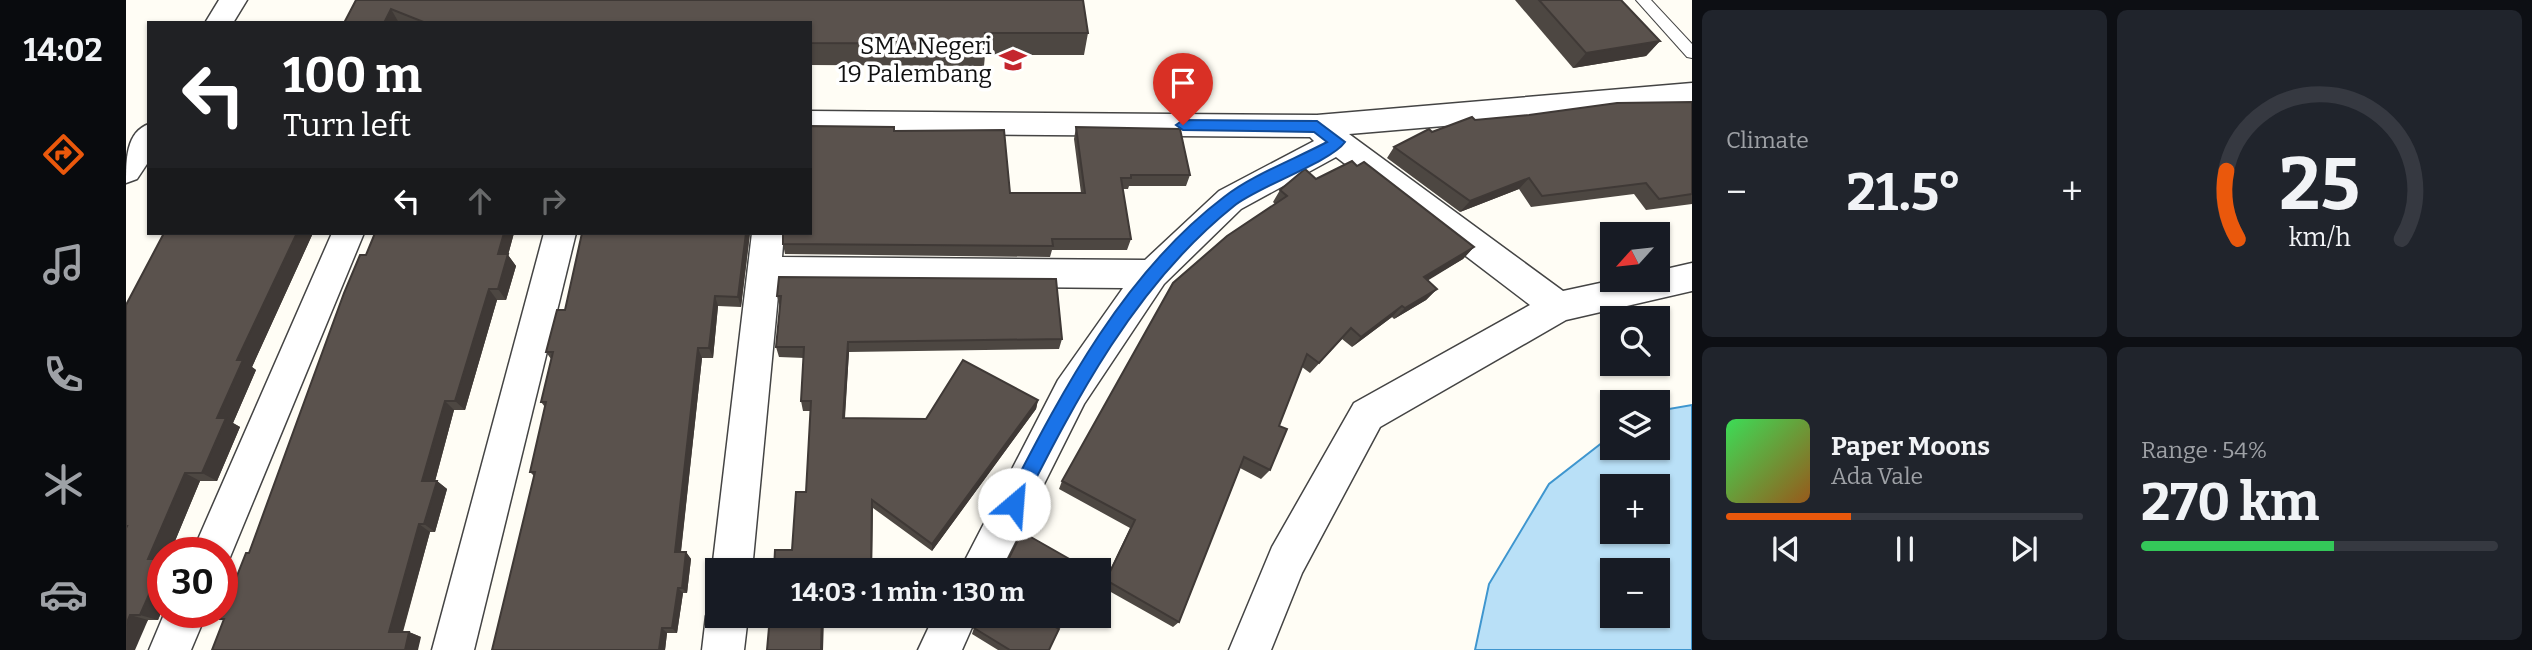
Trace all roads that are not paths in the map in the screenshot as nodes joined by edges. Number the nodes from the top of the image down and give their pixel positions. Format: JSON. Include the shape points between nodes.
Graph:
{"nodes":[{"id":1,"x":233,"y":0,"type":"edge"},
{"id":2,"x":1643,"y":0,"type":"edge"},
{"id":3,"x":220,"y":21,"type":"edge"},
{"id":4,"x":1692,"y":53,"type":"edge"},
{"id":5,"x":1692,"y":94,"type":"edge"},
{"id":6,"x":812,"y":122,"type":"edge"},
{"id":7,"x":1327,"y":134,"type":"junction"},
{"id":8,"x":147,"y":138,"type":"edge"},
{"id":9,"x":126,"y":171,"type":"edge"},
{"id":10,"x":347,"y":235,"type":"edge"},
{"id":11,"x":559,"y":235,"type":"edge"},
{"id":12,"x":768,"y":235,"type":"edge"},
{"id":13,"x":764,"y":271,"type":"junction"},
{"id":14,"x":1152,"y":274,"type":"junction"},
{"id":15,"x":1692,"y":277,"type":"edge"},
{"id":16,"x":1558,"y":307,"type":"junction"},
{"id":17,"x":219,"y":537,"type":"edge"},
{"id":18,"x":733,"y":558,"type":"edge"},
{"id":19,"x":985,"y":558,"type":"edge"},
{"id":20,"x":180,"y":628,"type":"edge"},
{"id":21,"x":726,"y":628,"type":"edge"},
{"id":22,"x":950,"y":628,"type":"edge"},
{"id":23,"x":170,"y":650,"type":"edge"},
{"id":24,"x":453,"y":650,"type":"edge"},
{"id":25,"x":723,"y":650,"type":"edge"},
{"id":26,"x":939,"y":650,"type":"edge"},
{"id":27,"x":1250,"y":650,"type":"edge"}],
"edges":[{"from":1,"to":3,"type":"street"},
{"from":2,"to":4,"type":"lane"},
{"from":5,"to":7,"type":"street"},
{"from":6,"to":7,"type":"street"},
{"from":7,"to":14,"type":"street","via":[[1230,200]]},
{"from":7,"to":16,"type":"street"},
{"from":8,"to":9,"type":"street"},
{"from":10,"to":17,"type":"street"},
{"from":11,"to":24,"type":"street"},
{"from":12,"to":13,"type":"street"},
{"from":13,"to":14,"type":"street"},
{"from":13,"to":18,"type":"street"},
{"from":14,"to":19,"type":"street","via":[[1071,392]]},
{"from":15,"to":16,"type":"street"},
{"from":16,"to":27,"type":"street","via":[[1367,415],[1286,561]]},
{"from":20,"to":23,"type":"street"},
{"from":21,"to":25,"type":"street"},
{"from":22,"to":26,"type":"street"}]}
